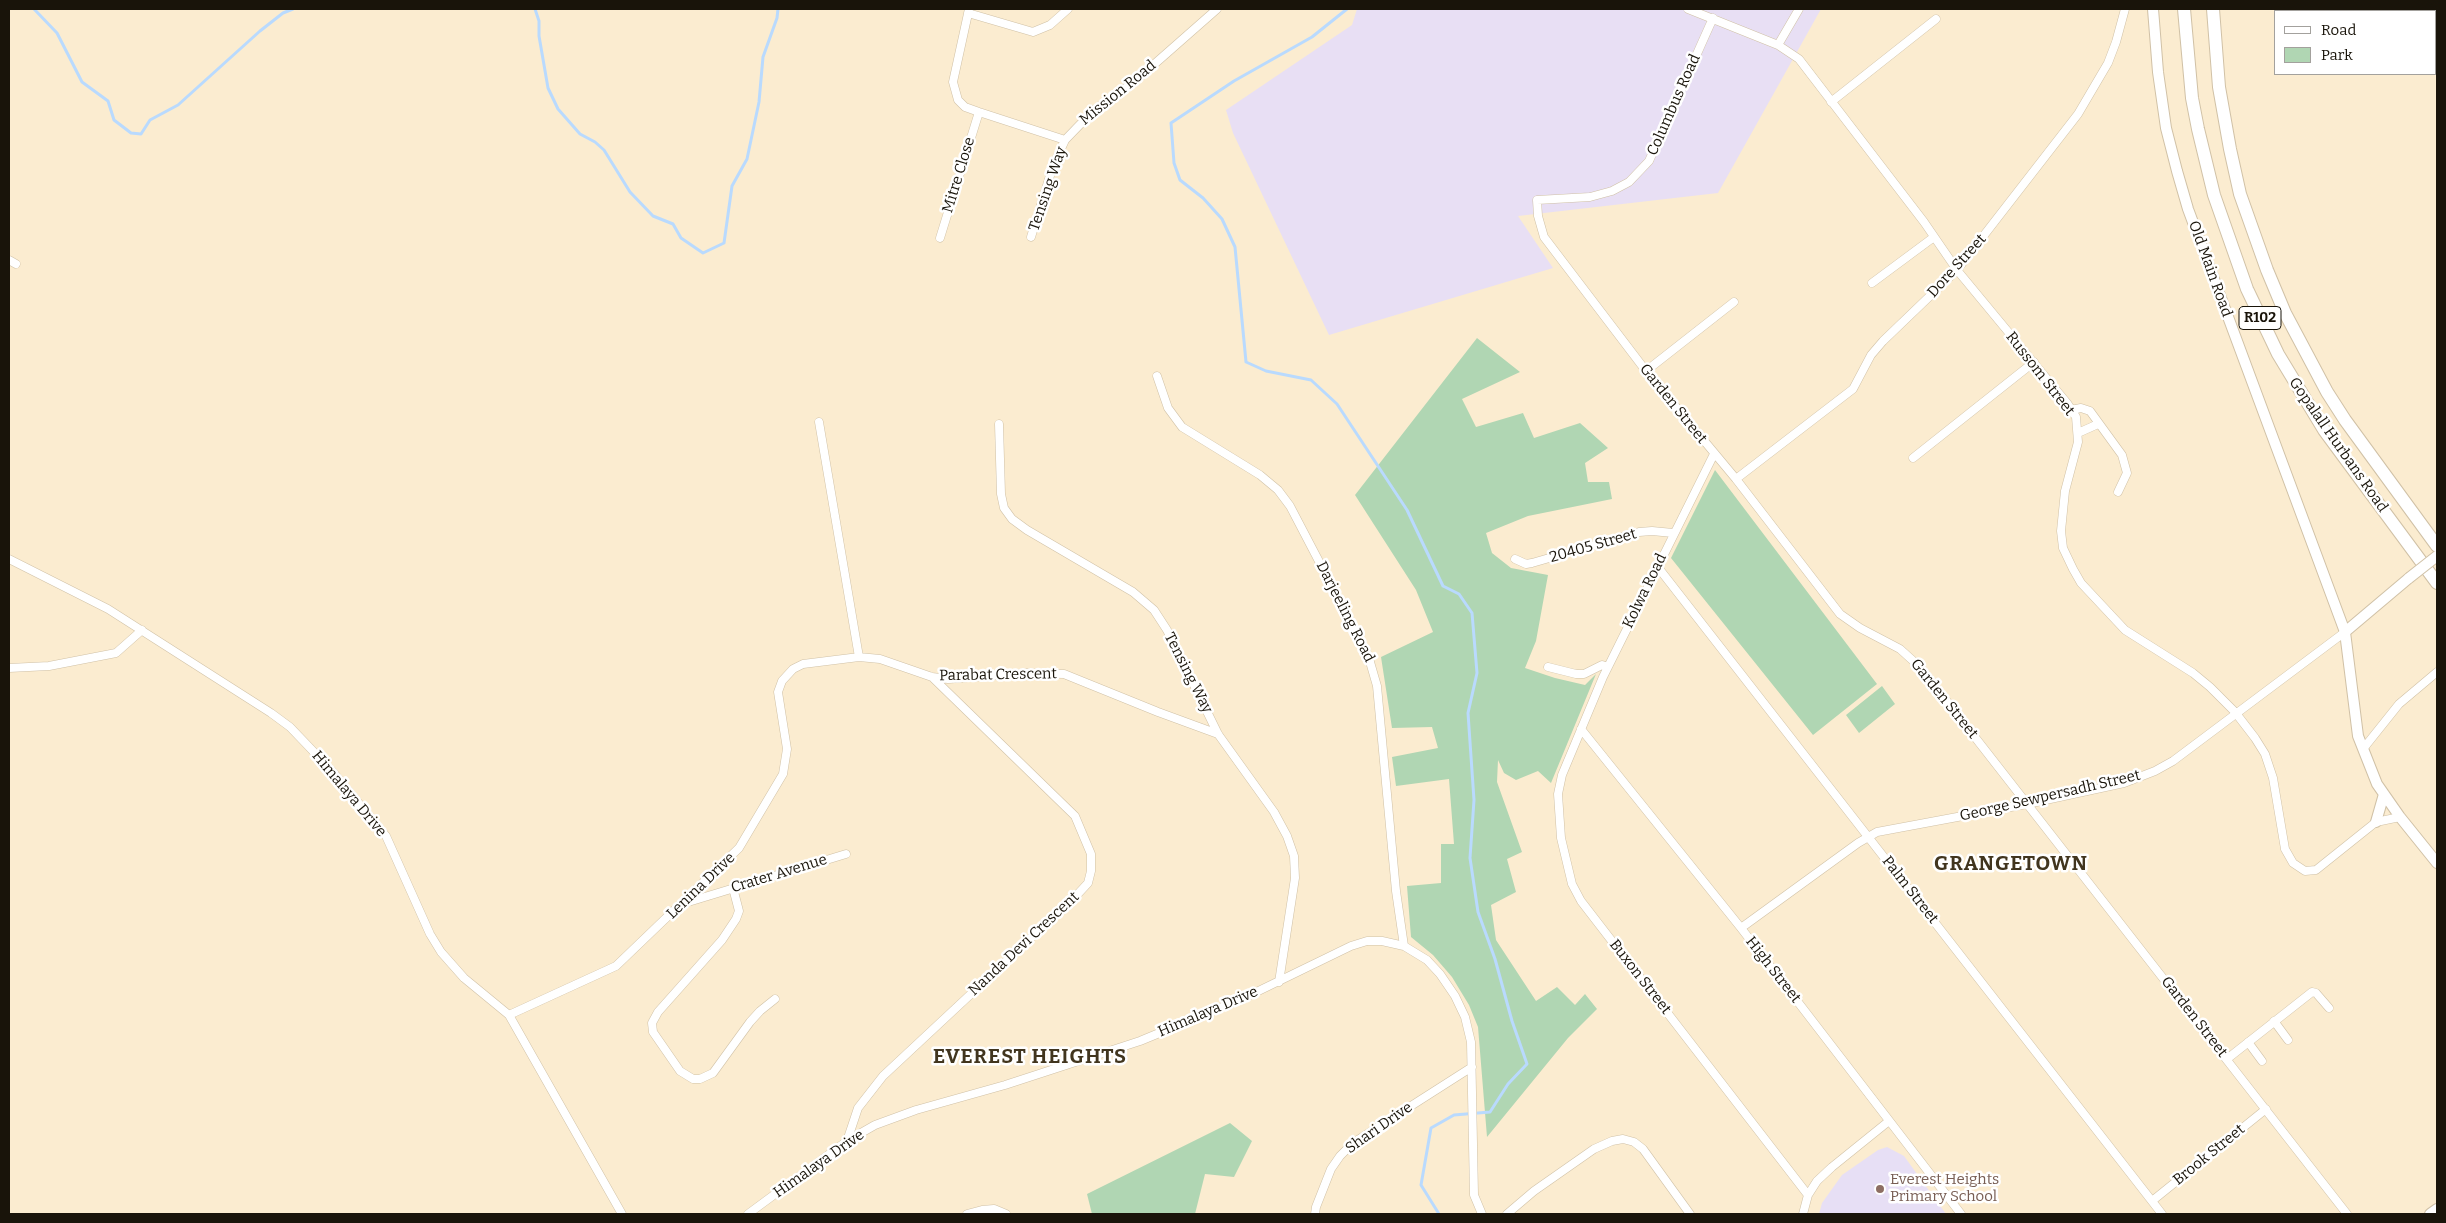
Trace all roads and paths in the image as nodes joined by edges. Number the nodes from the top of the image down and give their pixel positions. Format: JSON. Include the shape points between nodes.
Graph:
{"nodes":[{"id":1,"x":1068,"y":9,"type":"edge"},
{"id":2,"x":1217,"y":9,"type":"edge"},
{"id":3,"x":1688,"y":9,"type":"edge"},
{"id":4,"x":1799,"y":9,"type":"edge"},
{"id":5,"x":2125,"y":9,"type":"edge"},
{"id":6,"x":2153,"y":9,"type":"edge"},
{"id":7,"x":2184,"y":9,"type":"edge"},
{"id":8,"x":2213,"y":9,"type":"edge"},
{"id":9,"x":968,"y":11,"type":"edge"},
{"id":10,"x":1713,"y":18,"type":"junction"},
{"id":11,"x":1936,"y":19,"type":"dead end"},
{"id":12,"x":1778,"y":45,"type":"junction"},
{"id":13,"x":1831,"y":102,"type":"junction"},
{"id":14,"x":978,"y":112,"type":"junction"},
{"id":15,"x":1065,"y":140,"type":"junction"},
{"id":16,"x":1537,"y":200,"type":"joint"},
{"id":17,"x":1934,"y":236,"type":"junction"},
{"id":18,"x":1031,"y":237,"type":"dead end"},
{"id":19,"x":940,"y":238,"type":"dead end"},
{"id":20,"x":9,"y":260,"type":"edge"},
{"id":21,"x":16,"y":264,"type":"dead end"},
{"id":22,"x":1957,"y":270,"type":"junction"},
{"id":23,"x":1872,"y":283,"type":"dead end"},
{"id":24,"x":1734,"y":302,"type":"dead end"},
{"id":25,"x":2034,"y":362,"type":"junction"},
{"id":26,"x":1646,"y":371,"type":"junction"},
{"id":27,"x":1157,"y":376,"type":"dead end"},
{"id":28,"x":2071,"y":410,"type":"junction"},
{"id":29,"x":819,"y":422,"type":"dead end"},
{"id":30,"x":999,"y":424,"type":"dead end"},
{"id":31,"x":2098,"y":424,"type":"junction"},
{"id":32,"x":2078,"y":433,"type":"junction"},
{"id":33,"x":1714,"y":454,"type":"junction"},
{"id":34,"x":1913,"y":458,"type":"dead end"},
{"id":35,"x":1736,"y":479,"type":"junction"},
{"id":36,"x":2118,"y":492,"type":"dead end"},
{"id":37,"x":1673,"y":533,"type":"junction"},
{"id":38,"x":2437,"y":546,"type":"edge"},
{"id":39,"x":2437,"y":556,"type":"edge"},
{"id":40,"x":9,"y":559,"type":"edge"},
{"id":41,"x":1515,"y":559,"type":"dead end"},
{"id":42,"x":1657,"y":566,"type":"junction"},
{"id":43,"x":2437,"y":583,"type":"edge"},
{"id":44,"x":142,"y":630,"type":"junction"},
{"id":45,"x":2345,"y":632,"type":"junction"},
{"id":46,"x":859,"y":656,"type":"junction"},
{"id":47,"x":1548,"y":667,"type":"dead end"},
{"id":48,"x":1608,"y":667,"type":"junction"},
{"id":49,"x":9,"y":668,"type":"edge"},
{"id":50,"x":2437,"y":672,"type":"edge"},
{"id":51,"x":932,"y":677,"type":"junction"},
{"id":52,"x":782,"y":681,"type":"joint"},
{"id":53,"x":2235,"y":712,"type":"junction"},
{"id":54,"x":1581,"y":729,"type":"junction"},
{"id":55,"x":1218,"y":734,"type":"junction"},
{"id":56,"x":2363,"y":750,"type":"junction"},
{"id":57,"x":2384,"y":794,"type":"junction"},
{"id":58,"x":2027,"y":804,"type":"junction"},
{"id":59,"x":2400,"y":817,"type":"junction"},
{"id":60,"x":2376,"y":822,"type":"junction"},
{"id":61,"x":1868,"y":836,"type":"junction"},
{"id":62,"x":846,"y":854,"type":"dead end"},
{"id":63,"x":2437,"y":863,"type":"edge"},
{"id":64,"x":733,"y":888,"type":"junction"},
{"id":65,"x":683,"y":903,"type":"junction"},
{"id":66,"x":1740,"y":928,"type":"junction"},
{"id":67,"x":1404,"y":946,"type":"junction"},
{"id":68,"x":1279,"y":982,"type":"junction"},
{"id":69,"x":775,"y":999,"type":"dead end"},
{"id":70,"x":2330,"y":1008,"type":"dead end"},
{"id":71,"x":510,"y":1015,"type":"junction"},
{"id":72,"x":2274,"y":1021,"type":"junction"},
{"id":73,"x":2288,"y":1040,"type":"dead end"},
{"id":74,"x":2248,"y":1042,"type":"junction"},
{"id":75,"x":2227,"y":1059,"type":"junction"},
{"id":76,"x":2262,"y":1061,"type":"dead end"},
{"id":77,"x":1472,"y":1067,"type":"junction"},
{"id":78,"x":2266,"y":1108,"type":"junction"},
{"id":79,"x":1890,"y":1122,"type":"junction"},
{"id":80,"x":847,"y":1141,"type":"junction"},
{"id":81,"x":1808,"y":1195,"type":"junction"},
{"id":82,"x":2152,"y":1202,"type":"junction"},
{"id":83,"x":2437,"y":1209,"type":"edge"},
{"id":84,"x":622,"y":1214,"type":"edge"},
{"id":85,"x":748,"y":1214,"type":"edge"},
{"id":86,"x":967,"y":1214,"type":"edge"},
{"id":87,"x":1006,"y":1214,"type":"edge"},
{"id":88,"x":1316,"y":1214,"type":"edge"},
{"id":89,"x":1482,"y":1214,"type":"edge"},
{"id":90,"x":1508,"y":1214,"type":"edge"},
{"id":91,"x":1690,"y":1214,"type":"edge"},
{"id":92,"x":1804,"y":1214,"type":"edge"},
{"id":93,"x":1961,"y":1214,"type":"edge"},
{"id":94,"x":2162,"y":1214,"type":"edge"},
{"id":95,"x":2347,"y":1214,"type":"edge"},
{"id":96,"x":2430,"y":1214,"type":"edge"}],
"edges":[{"from":1,"to":9,"type":"street","via":[[1050,25],[1033,32]]},
{"from":2,"to":15,"type":"street","name":"Mission Road","via":[[1134,82],[1094,110]]},
{"from":3,"to":10,"type":"street"},
{"from":4,"to":12,"type":"street"},
{"from":5,"to":22,"type":"street","name":"Dore Street","via":[[2108,63],[2078,114]]},
{"from":6,"to":45,"type":"street","name":"Old Main Road","via":[[2166,128],[2188,209]]},
{"from":7,"to":43,"type":"main road","name":"Gopalall Hurbans Road","number":"R102","via":[[2192,98],[2200,137],[2214,195],[2247,289],[2278,354],[2324,430]]},
{"from":8,"to":38,"type":"main road","name":"Gopalall Hurbans Road","number":"R102","via":[[2217,71],[2230,149],[2240,194],[2267,270],[2285,313],[2327,392]]},
{"from":9,"to":14,"type":"street","via":[[953,82],[958,100]]},
{"from":10,"to":12,"type":"street"},
{"from":10,"to":16,"type":"street","name":"Columbus Road","via":[[1662,135],[1641,171],[1612,191],[1590,197]]},
{"from":11,"to":13,"type":"street"},
{"from":12,"to":13,"type":"street","name":"Russom Street","via":[[1799,60]]},
{"from":13,"to":17,"type":"street","name":"Russom Street"},
{"from":14,"to":15,"type":"street"},
{"from":14,"to":19,"type":"street","name":"Mitre Close"},
{"from":15,"to":18,"type":"street","name":"Tensing Way","via":[[1053,166]]},
{"from":16,"to":26,"type":"street","name":"Garden Street","via":[[1544,237]]},
{"from":17,"to":22,"type":"street","name":"Russom Street"},
{"from":17,"to":23,"type":"street"},
{"from":20,"to":21,"type":"street"},
{"from":22,"to":25,"type":"street","name":"Russom Street"},
{"from":22,"to":35,"type":"street","name":"Dore Street","via":[[1883,341],[1871,355],[1854,388]]},
{"from":24,"to":26,"type":"street"},
{"from":25,"to":28,"type":"street","name":"Russom Street"},
{"from":25,"to":34,"type":"street"},
{"from":26,"to":33,"type":"street","name":"Garden Street"},
{"from":27,"to":67,"type":"street","name":"Darjeeling Road","via":[[1168,408],[1182,427],[1260,475],[1278,490],[1290,506],[1368,656],[1378,686]]},
{"from":28,"to":31,"type":"street","via":[[2088,410]]},
{"from":28,"to":32,"type":"street","name":"Russom Street","via":[[2076,417]]},
{"from":29,"to":46,"type":"street"},
{"from":30,"to":55,"type":"street","name":"Tensing Way","via":[[1004,508],[1027,530],[1144,600],[1167,630]]},
{"from":31,"to":32,"type":"street"},
{"from":31,"to":36,"type":"street","via":[[2126,464],[2125,481]]},
{"from":32,"to":53,"type":"street","name":"Russom Street","via":[[2061,514],[2063,548],[2080,583],[2125,630],[2193,673]]},
{"from":33,"to":35,"type":"street","name":"Garden Street"},
{"from":33,"to":37,"type":"street","name":"Kolwa Road"},
{"from":35,"to":58,"type":"street","name":"Garden Street","via":[[1840,614],[1911,657]]},
{"from":37,"to":41,"type":"street","name":"20405 Street","via":[[1639,532],[1532,564]]},
{"from":37,"to":42,"type":"street","name":"Kolwa Road"},
{"from":39,"to":45,"type":"street","name":"George Sewpersadh Street","bridge":true},
{"from":40,"to":44,"type":"street","name":"Himalaya Drive","via":[[83,595]]},
{"from":42,"to":48,"type":"street","name":"Kolwa Road"},
{"from":42,"to":61,"type":"street","name":"Palm Street"},
{"from":44,"to":49,"type":"street","via":[[116,653],[49,666]]},
{"from":44,"to":71,"type":"street","name":"Himalaya Drive","via":[[290,727],[333,772],[386,836],[441,952],[464,978]]},
{"from":45,"to":53,"type":"street","name":"George Sewpersadh Street"},
{"from":45,"to":56,"type":"street","via":[[2358,736]]},
{"from":46,"to":51,"type":"street","name":"Parabat Crescent","via":[[898,664]]},
{"from":46,"to":52,"type":"street","name":"Parabat Crescent","via":[[803,664]]},
{"from":47,"to":48,"type":"street","via":[[1584,674],[1602,665]]},
{"from":48,"to":54,"type":"street","name":"Kolwa Road"},
{"from":50,"to":56,"type":"street","via":[[2406,697]]},
{"from":51,"to":55,"type":"street","name":"Parabat Crescent","via":[[1064,674]]},
{"from":51,"to":80,"type":"street","name":"Nanda Devi Crescent","via":[[1075,816],[1091,854],[1091,871],[1088,883],[1076,896],[883,1076],[858,1108]]},
{"from":52,"to":65,"type":"street","name":"Lenina Drive","via":[[778,703],[788,750],[783,774],[739,848]]},
{"from":53,"to":58,"type":"street","name":"George Sewpersadh Street","via":[[2173,761],[2144,776]]},
{"from":53,"to":60,"type":"street","name":"Russom Street","via":[[2255,738],[2270,766],[2285,849],[2299,868],[2311,872],[2316,870]]},
{"from":54,"to":66,"type":"street","name":"High Street"},
{"from":54,"to":81,"type":"street","name":"Buxon Street","via":[[1562,775],[1558,794],[1561,838],[1572,884],[1581,901]]},
{"from":55,"to":68,"type":"street","name":"Tensing Way","via":[[1274,812],[1294,856],[1295,878]]},
{"from":56,"to":57,"type":"street"},
{"from":57,"to":59,"type":"street"},
{"from":57,"to":60,"type":"street"},
{"from":58,"to":61,"type":"street","name":"George Sewpersadh Street","via":[[1891,828]]},
{"from":58,"to":75,"type":"street","name":"Garden Street"},
{"from":59,"to":60,"type":"street","name":"Russom Street"},
{"from":59,"to":63,"type":"street"},
{"from":61,"to":66,"type":"street","name":"George Sewpersadh Street"},
{"from":61,"to":82,"type":"street","name":"Palm Street"},
{"from":62,"to":64,"type":"street","name":"Crater Avenue"},
{"from":64,"to":65,"type":"street","name":"Crater Avenue"},
{"from":64,"to":69,"type":"street","via":[[739,911],[736,919],[722,940],[658,1012],[652,1023],[653,1032],[680,1071],[693,1079],[700,1079],[713,1073],[755,1016]]},
{"from":65,"to":71,"type":"street","name":"Lenina Drive","via":[[616,966]]},
{"from":66,"to":79,"type":"street","name":"High Street"},
{"from":67,"to":68,"type":"street","name":"Himalaya Drive","via":[[1368,941],[1351,946]]},
{"from":67,"to":77,"type":"street","name":"Himalaya Drive","via":[[1427,960],[1455,996],[1465,1017],[1471,1042]]},
{"from":68,"to":80,"type":"street","name":"Himalaya Drive","via":[[1140,1041],[1014,1083],[916,1110],[875,1125]]},
{"from":70,"to":72,"type":"street","via":[[2314,992]]},
{"from":71,"to":84,"type":"street","name":"Himalaya Drive"},
{"from":72,"to":73,"type":"street"},
{"from":72,"to":74,"type":"street"},
{"from":74,"to":75,"type":"street"},
{"from":74,"to":76,"type":"street"},
{"from":75,"to":78,"type":"street","name":"Garden Street"},
{"from":77,"to":88,"type":"street","name":"Shari Drive","via":[[1353,1143],[1331,1169],[1316,1206]]},
{"from":77,"to":89,"type":"street","name":"Himalaya Drive","via":[[1472,1174],[1474,1195]]},
{"from":78,"to":82,"type":"street","name":"Brook Street"},
{"from":78,"to":95,"type":"street","name":"Garden Street"},
{"from":79,"to":81,"type":"street","via":[[1832,1167]]},
{"from":79,"to":93,"type":"street","name":"High Street"},
{"from":80,"to":85,"type":"street","name":"Himalaya Drive"},
{"from":81,"to":92,"type":"street"},
{"from":82,"to":94,"type":"street","name":"Palm Street"},
{"from":83,"to":96,"type":"street"},
{"from":86,"to":87,"type":"street","via":[[994,1209]]},
{"from":90,"to":91,"type":"street","via":[[1534,1191],[1594,1149],[1623,1139],[1643,1148]]}]}
